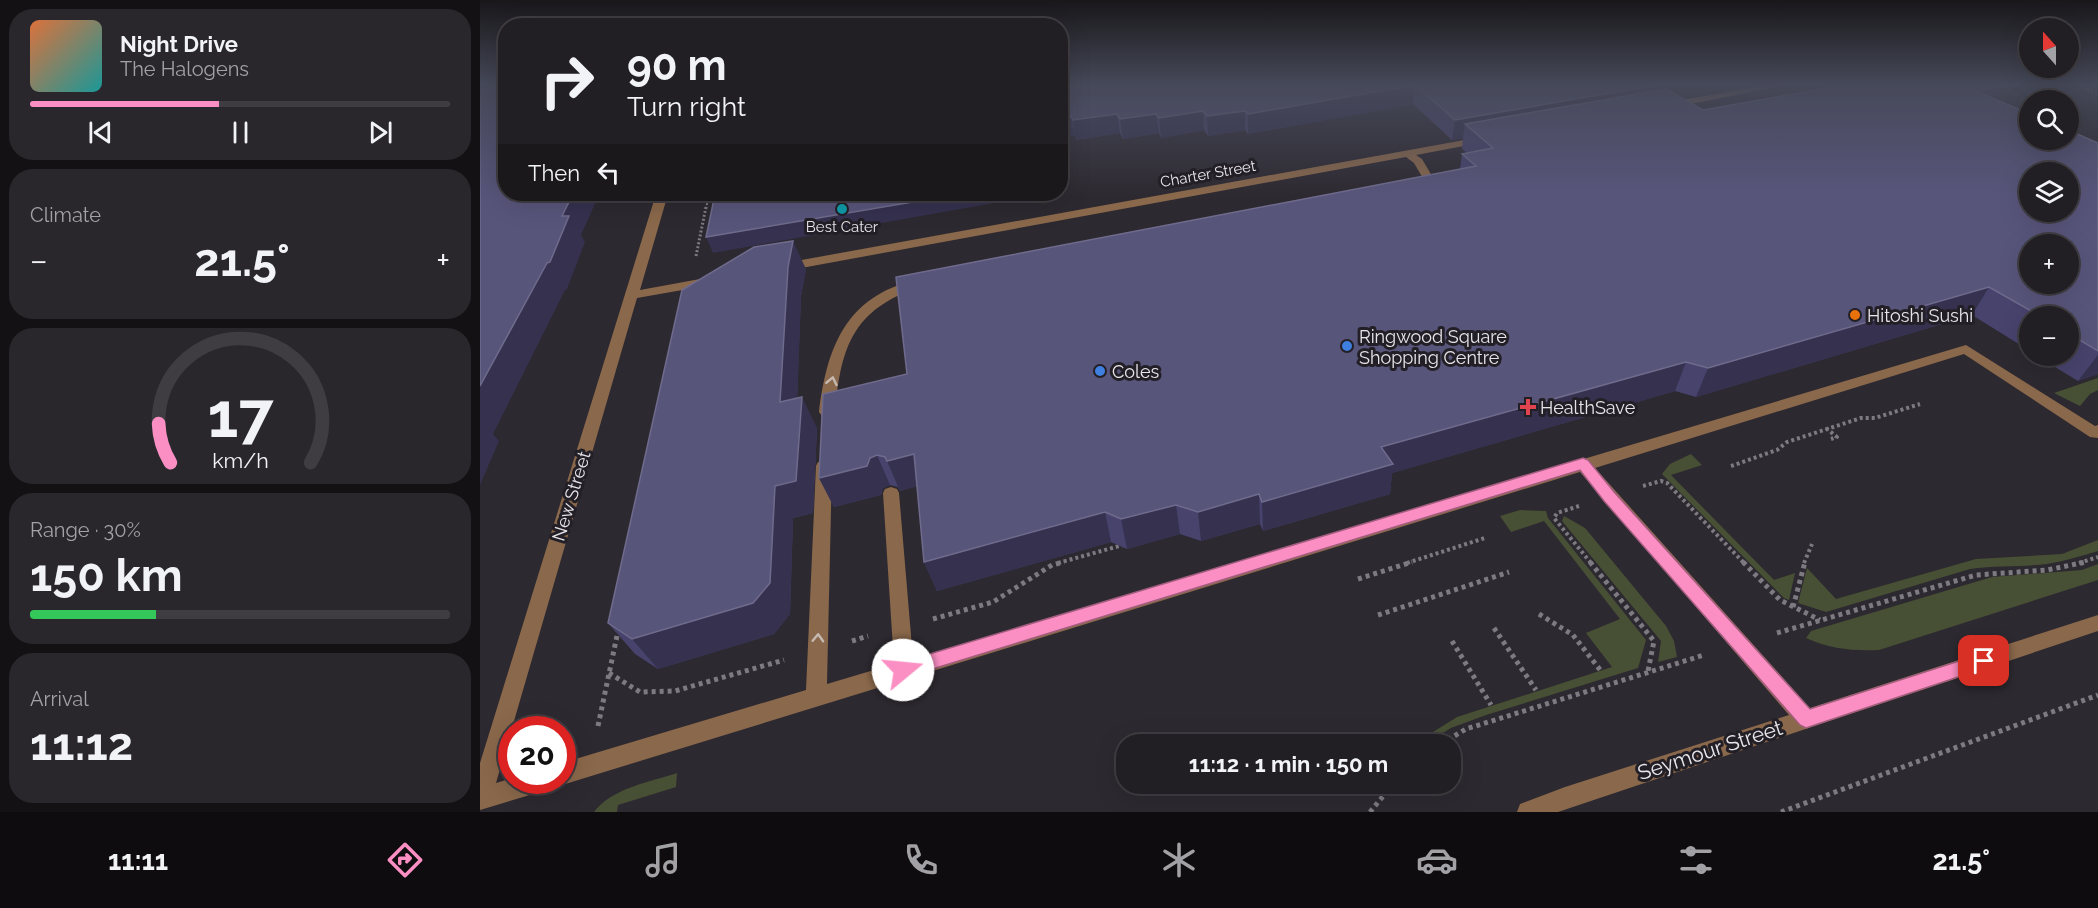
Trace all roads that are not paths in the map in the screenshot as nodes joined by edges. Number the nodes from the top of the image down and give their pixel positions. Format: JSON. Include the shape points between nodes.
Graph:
{"nodes":[{"id":1,"x":1488,"y":138,"type":"edge"},
{"id":2,"x":1407,"y":153,"type":"junction"},
{"id":3,"x":1403,"y":193,"type":"edge"},
{"id":4,"x":660,"y":201,"type":"edge"},
{"id":5,"x":771,"y":270,"type":"edge"},
{"id":6,"x":724,"y":278,"type":"edge"},
{"id":7,"x":926,"y":282,"type":"edge"},
{"id":8,"x":633,"y":295,"type":"junction"},
{"id":9,"x":826,"y":424,"type":"edge"},
{"id":10,"x":2097,"y":431,"type":"edge"},
{"id":11,"x":824,"y":454,"type":"edge"},
{"id":12,"x":1583,"y":464,"type":"junction"},
{"id":13,"x":891,"y":493,"type":"edge"},
{"id":14,"x":2098,"y":623,"type":"edge"},
{"id":15,"x":903,"y":670,"type":"junction"},
{"id":16,"x":816,"y":697,"type":"junction"},
{"id":17,"x":1806,"y":719,"type":"junction"},
{"id":18,"x":576,"y":770,"type":"edge"},
{"id":19,"x":498,"y":794,"type":"edge"},
{"id":20,"x":480,"y":799,"type":"edge"},
{"id":21,"x":1528,"y":812,"type":"edge"}],
"edges":[{"from":1,"to":2,"type":"street","name":"Charter Street"},
{"from":2,"to":3,"type":"street","via":[[1418,161],[1430,181]]},
{"from":2,"to":5,"type":"street","name":"Charter Street"},
{"from":4,"to":8,"type":"street","name":"New Street"},
{"from":6,"to":8,"type":"street"},
{"from":9,"to":7,"type":"street","one_way":true,"via":[[836,363],[847,334],[862,312],[884,297]]},
{"from":8,"to":20,"type":"street","name":"New Street"},
{"from":10,"to":12,"type":"street","via":[[1966,349]]},
{"from":16,"to":11,"type":"street","one_way":true},
{"from":12,"to":15,"type":"street"},
{"from":12,"to":17,"type":"street"},
{"from":13,"to":15,"type":"street"},
{"from":14,"to":17,"type":"street","name":"Seymour Street"},
{"from":15,"to":16,"type":"street"},
{"from":16,"to":18,"type":"street"},
{"from":17,"to":21,"type":"street","name":"Seymour Street"},
{"from":19,"to":20,"type":"street"}]}
